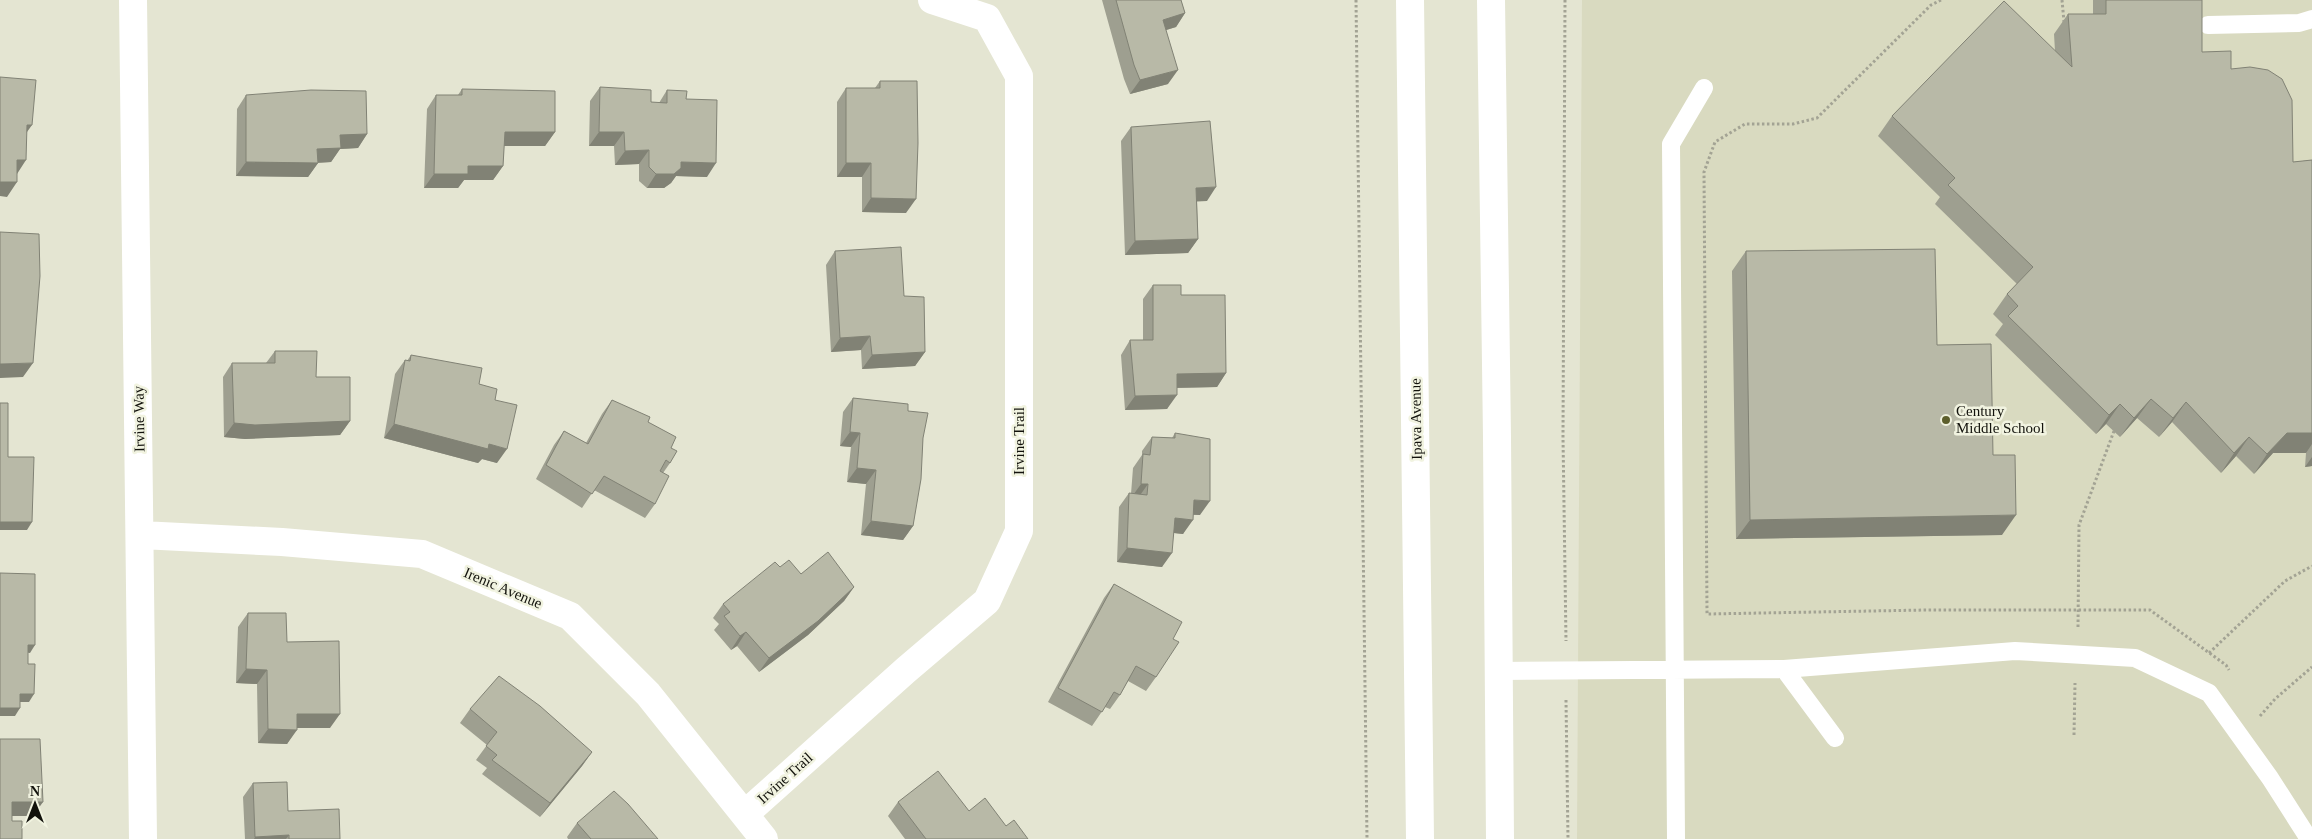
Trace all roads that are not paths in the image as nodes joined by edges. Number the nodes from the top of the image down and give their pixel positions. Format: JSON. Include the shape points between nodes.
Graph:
{"nodes":[{"id":1,"x":134,"y":0,"type":"edge"},
{"id":2,"x":932,"y":0,"type":"edge"},
{"id":3,"x":1410,"y":0,"type":"edge"},
{"id":4,"x":1490,"y":0,"type":"edge"},
{"id":5,"x":2312,"y":19,"type":"edge"},
{"id":6,"x":2208,"y":24,"type":"dead end"},
{"id":7,"x":1704,"y":88,"type":"dead end"},
{"id":8,"x":141,"y":535,"type":"junction"},
{"id":9,"x":1784,"y":669,"type":"junction"},
{"id":10,"x":1499,"y":671,"type":"junction"},
{"id":11,"x":1674,"y":671,"type":"junction"},
{"id":12,"x":1835,"y":738,"type":"dead end"},
{"id":13,"x":745,"y":814,"type":"junction"},
{"id":14,"x":143,"y":839,"type":"edge"},
{"id":15,"x":764,"y":839,"type":"edge"},
{"id":16,"x":1420,"y":839,"type":"edge"},
{"id":17,"x":1500,"y":839,"type":"edge"},
{"id":18,"x":1676,"y":839,"type":"edge"},
{"id":19,"x":2309,"y":839,"type":"edge"}],
"edges":[{"from":1,"to":8,"type":"street","name":"Irvine Way"},
{"from":2,"to":13,"type":"street","name":"Irvine Trail","via":[[988,18],[1019,76],[1019,531],[988,601]]},
{"from":3,"to":16,"type":"street","name":"Ipava Avenue"},
{"from":4,"to":10,"type":"street"},
{"from":5,"to":6,"type":"lane","via":[[2299,23]]},
{"from":7,"to":11,"type":"lane","via":[[1671,144]]},
{"from":8,"to":13,"type":"street","name":"Irenic Avenue","via":[[282,542],[422,554],[570,616],[648,694]]},
{"from":8,"to":14,"type":"street","name":"Irvine Way"},
{"from":9,"to":11,"type":"lane"},
{"from":9,"to":12,"type":"lane"},
{"from":9,"to":19,"type":"lane","via":[[2015,651],[2135,658],[2209,693]]},
{"from":10,"to":11,"type":"lane"},
{"from":10,"to":17,"type":"street"},
{"from":11,"to":18,"type":"lane"},
{"from":13,"to":15,"type":"street","name":"Irenic Avenue"}]}
